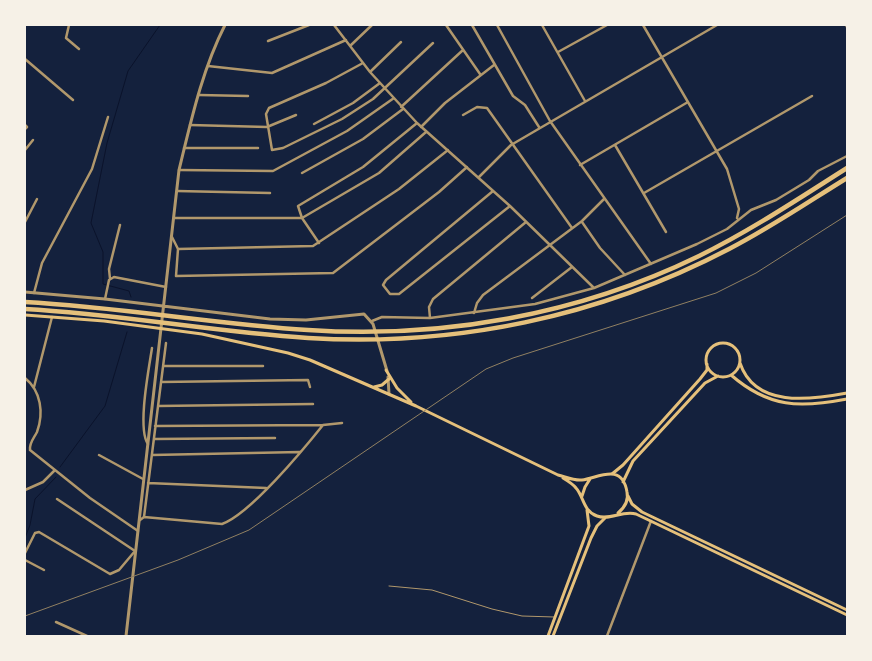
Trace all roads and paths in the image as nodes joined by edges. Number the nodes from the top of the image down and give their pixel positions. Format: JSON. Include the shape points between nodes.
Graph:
{"nodes":[{"id":1,"x":69,"y":25,"type":"edge"},
{"id":2,"x":225,"y":25,"type":"edge"},
{"id":3,"x":309,"y":25,"type":"edge"},
{"id":4,"x":334,"y":25,"type":"edge"},
{"id":5,"x":372,"y":25,"type":"edge"},
{"id":6,"x":446,"y":25,"type":"edge"},
{"id":7,"x":472,"y":25,"type":"edge"},
{"id":8,"x":498,"y":25,"type":"edge"},
{"id":9,"x":542,"y":25,"type":"edge"},
{"id":10,"x":607,"y":25,"type":"edge"},
{"id":11,"x":643,"y":25,"type":"edge"},
{"id":12,"x":717,"y":25,"type":"edge"},
{"id":13,"x":346,"y":40,"type":"junction"},
{"id":14,"x":268,"y":41,"type":"dead end"},
{"id":15,"x":402,"y":42,"type":"dead end"},
{"id":16,"x":433,"y":43,"type":"dead end"},
{"id":17,"x":350,"y":46,"type":"junction"},
{"id":18,"x":79,"y":49,"type":"dead end"},
{"id":19,"x":463,"y":50,"type":"junction"},
{"id":20,"x":558,"y":52,"type":"junction"},
{"id":21,"x":662,"y":56,"type":"junction"},
{"id":22,"x":25,"y":59,"type":"edge"},
{"id":23,"x":363,"y":63,"type":"junction"},
{"id":24,"x":495,"y":65,"type":"junction"},
{"id":25,"x":208,"y":66,"type":"junction"},
{"id":26,"x":370,"y":72,"type":"junction"},
{"id":27,"x":480,"y":74,"type":"junction"},
{"id":28,"x":380,"y":83,"type":"junction"},
{"id":29,"x":385,"y":89,"type":"junction"},
{"id":30,"x":199,"y":95,"type":"junction"},
{"id":31,"x":248,"y":96,"type":"dead end"},
{"id":32,"x":812,"y":96,"type":"dead end"},
{"id":33,"x":394,"y":98,"type":"junction"},
{"id":34,"x":73,"y":100,"type":"dead end"},
{"id":35,"x":585,"y":101,"type":"junction"},
{"id":36,"x":688,"y":102,"type":"junction"},
{"id":37,"x":402,"y":108,"type":"junction"},
{"id":38,"x":296,"y":115,"type":"dead end"},
{"id":39,"x":463,"y":115,"type":"dead end"},
{"id":40,"x":108,"y":117,"type":"dead end"},
{"id":41,"x":550,"y":121,"type":"junction"},
{"id":42,"x":314,"y":124,"type":"dead end"},
{"id":43,"x":417,"y":124,"type":"junction"},
{"id":44,"x":190,"y":125,"type":"junction"},
{"id":45,"x":267,"y":127,"type":"junction"},
{"id":46,"x":421,"y":127,"type":"junction"},
{"id":47,"x":540,"y":128,"type":"junction"},
{"id":48,"x":426,"y":132,"type":"junction"},
{"id":49,"x":33,"y":140,"type":"dead end"},
{"id":50,"x":615,"y":144,"type":"junction"},
{"id":51,"x":512,"y":145,"type":"junction"},
{"id":52,"x":184,"y":148,"type":"junction"},
{"id":53,"x":258,"y":148,"type":"dead end"},
{"id":54,"x":25,"y":150,"type":"edge"},
{"id":55,"x":448,"y":150,"type":"junction"},
{"id":56,"x":717,"y":150,"type":"junction"},
{"id":57,"x":847,"y":156,"type":"edge"},
{"id":58,"x":580,"y":165,"type":"junction"},
{"id":59,"x":467,"y":167,"type":"junction"},
{"id":60,"x":847,"y":168,"type":"edge"},
{"id":61,"x":179,"y":170,"type":"junction"},
{"id":62,"x":302,"y":173,"type":"dead end"},
{"id":63,"x":479,"y":178,"type":"junction"},
{"id":64,"x":847,"y":178,"type":"edge"},
{"id":65,"x":177,"y":191,"type":"junction"},
{"id":66,"x":493,"y":191,"type":"junction"},
{"id":67,"x":270,"y":193,"type":"dead end"},
{"id":68,"x":644,"y":193,"type":"junction"},
{"id":69,"x":604,"y":199,"type":"junction"},
{"id":70,"x":37,"y":200,"type":"dead end"},
{"id":71,"x":510,"y":206,"type":"junction"},
{"id":72,"x":174,"y":218,"type":"junction"},
{"id":73,"x":302,"y":218,"type":"junction"},
{"id":74,"x":737,"y":219,"type":"junction"},
{"id":75,"x":582,"y":221,"type":"junction"},
{"id":76,"x":25,"y":222,"type":"edge"},
{"id":77,"x":526,"y":222,"type":"junction"},
{"id":78,"x":120,"y":225,"type":"dead end"},
{"id":79,"x":572,"y":228,"type":"junction"},
{"id":80,"x":666,"y":232,"type":"dead end"},
{"id":81,"x":172,"y":237,"type":"junction"},
{"id":82,"x":319,"y":243,"type":"junction"},
{"id":83,"x":549,"y":246,"type":"junction"},
{"id":84,"x":178,"y":249,"type":"junction"},
{"id":85,"x":651,"y":264,"type":"junction"},
{"id":86,"x":572,"y":267,"type":"junction"},
{"id":87,"x":625,"y":275,"type":"junction"},
{"id":88,"x":110,"y":279,"type":"junction"},
{"id":89,"x":166,"y":287,"type":"junction"},
{"id":90,"x":594,"y":288,"type":"junction"},
{"id":91,"x":25,"y":292,"type":"edge"},
{"id":92,"x":34,"y":293,"type":"junction"},
{"id":93,"x":532,"y":298,"type":"dead end"},
{"id":94,"x":105,"y":299,"type":"junction"},
{"id":95,"x":25,"y":302,"type":"edge"},
{"id":96,"x":25,"y":309,"type":"edge"},
{"id":97,"x":474,"y":313,"type":"junction"},
{"id":98,"x":25,"y":315,"type":"edge"},
{"id":99,"x":52,"y":317,"type":"junction"},
{"id":100,"x":430,"y":318,"type":"junction"},
{"id":101,"x":372,"y":321,"type":"junction"},
{"id":102,"x":166,"y":343,"type":"dead end"},
{"id":103,"x":152,"y":348,"type":"dead end"},
{"id":104,"x":740,"y":363,"type":"junction"},
{"id":105,"x":706,"y":364,"type":"junction"},
{"id":106,"x":164,"y":366,"type":"junction"},
{"id":107,"x":263,"y":366,"type":"dead end"},
{"id":108,"x":386,"y":370,"type":"junction"},
{"id":109,"x":732,"y":375,"type":"junction"},
{"id":110,"x":718,"y":376,"type":"junction"},
{"id":111,"x":25,"y":378,"type":"edge"},
{"id":112,"x":389,"y":379,"type":"junction"},
{"id":113,"x":161,"y":382,"type":"junction"},
{"id":114,"x":34,"y":387,"type":"junction"},
{"id":115,"x":310,"y":387,"type":"dead end"},
{"id":116,"x":374,"y":387,"type":"junction"},
{"id":117,"x":847,"y":393,"type":"edge"},
{"id":118,"x":390,"y":394,"type":"junction"},
{"id":119,"x":847,"y":399,"type":"edge"},
{"id":120,"x":313,"y":404,"type":"dead end"},
{"id":121,"x":158,"y":406,"type":"junction"},
{"id":122,"x":416,"y":406,"type":"junction"},
{"id":123,"x":342,"y":423,"type":"dead end"},
{"id":124,"x":323,"y":425,"type":"junction"},
{"id":125,"x":155,"y":426,"type":"junction"},
{"id":126,"x":275,"y":438,"type":"dead end"},
{"id":127,"x":153,"y":439,"type":"junction"},
{"id":128,"x":148,"y":444,"type":"junction"},
{"id":129,"x":300,"y":452,"type":"junction"},
{"id":130,"x":100,"y":455,"type":"dead end"},
{"id":131,"x":151,"y":455,"type":"junction"},
{"id":132,"x":55,"y":470,"type":"junction"},
{"id":133,"x":611,"y":474,"type":"junction"},
{"id":134,"x":558,"y":475,"type":"junction"},
{"id":135,"x":593,"y":477,"type":"junction"},
{"id":136,"x":143,"y":479,"type":"junction"},
{"id":137,"x":623,"y":482,"type":"junction"},
{"id":138,"x":148,"y":484,"type":"junction"},
{"id":139,"x":266,"y":488,"type":"junction"},
{"id":140,"x":25,"y":490,"type":"edge"},
{"id":141,"x":628,"y":495,"type":"junction"},
{"id":142,"x":57,"y":499,"type":"dead end"},
{"id":143,"x":583,"y":499,"type":"junction"},
{"id":144,"x":587,"y":509,"type":"junction"},
{"id":145,"x":618,"y":513,"type":"junction"},
{"id":146,"x":144,"y":517,"type":"junction"},
{"id":147,"x":606,"y":517,"type":"junction"},
{"id":148,"x":139,"y":521,"type":"junction"},
{"id":149,"x":651,"y":521,"type":"junction"},
{"id":150,"x":138,"y":531,"type":"junction"},
{"id":151,"x":135,"y":552,"type":"junction"},
{"id":152,"x":25,"y":553,"type":"edge"},
{"id":153,"x":25,"y":560,"type":"edge"},
{"id":154,"x":44,"y":570,"type":"dead end"},
{"id":155,"x":389,"y":586,"type":"dead end"},
{"id":156,"x":847,"y":610,"type":"edge"},
{"id":157,"x":847,"y":615,"type":"edge"},
{"id":158,"x":555,"y":617,"type":"junction"},
{"id":159,"x":56,"y":622,"type":"dead end"},
{"id":160,"x":87,"y":636,"type":"edge"},
{"id":161,"x":126,"y":636,"type":"edge"},
{"id":162,"x":548,"y":636,"type":"edge"},
{"id":163,"x":553,"y":636,"type":"edge"},
{"id":164,"x":607,"y":636,"type":"edge"}],
"edges":[{"from":1,"to":18,"type":"street","via":[[66,38]]},
{"from":2,"to":25,"type":"street"},
{"from":3,"to":14,"type":"street"},
{"from":4,"to":13,"type":"street"},
{"from":5,"to":17,"type":"street"},
{"from":6,"to":19,"type":"street"},
{"from":7,"to":24,"type":"street"},
{"from":8,"to":41,"type":"street"},
{"from":9,"to":20,"type":"street"},
{"from":10,"to":20,"type":"street"},
{"from":11,"to":21,"type":"street"},
{"from":12,"to":21,"type":"street"},
{"from":13,"to":17,"type":"street"},
{"from":13,"to":25,"type":"street","via":[[272,73]]},
{"from":15,"to":26,"type":"street"},
{"from":16,"to":29,"type":"street"},
{"from":17,"to":23,"type":"street"},
{"from":19,"to":27,"type":"street"},
{"from":19,"to":37,"type":"street"},
{"from":20,"to":35,"type":"street"},
{"from":21,"to":35,"type":"street"},
{"from":21,"to":36,"type":"street"},
{"from":22,"to":34,"type":"street"},
{"from":23,"to":26,"type":"street"},
{"from":23,"to":45,"type":"street","via":[[267,110]]},
{"from":24,"to":27,"type":"street"},
{"from":24,"to":47,"type":"street","via":[[513,96],[525,105]]},
{"from":25,"to":30,"type":"street"},
{"from":26,"to":28,"type":"street"},
{"from":27,"to":46,"type":"street"},
{"from":28,"to":29,"type":"street"},
{"from":28,"to":42,"type":"street","via":[[353,103]]},
{"from":29,"to":33,"type":"street"},
{"from":29,"to":45,"type":"street","via":[[342,119],[274,151]]},
{"from":30,"to":31,"type":"street"},
{"from":30,"to":44,"type":"street"},
{"from":32,"to":56,"type":"street"},
{"from":33,"to":37,"type":"street"},
{"from":33,"to":61,"type":"street","via":[[347,131],[273,171]]},
{"from":35,"to":41,"type":"street"},
{"from":36,"to":50,"type":"street"},
{"from":36,"to":56,"type":"street"},
{"from":37,"to":43,"type":"street"},
{"from":37,"to":62,"type":"street","via":[[363,139]]},
{"from":38,"to":45,"type":"street"},
{"from":39,"to":51,"type":"street","via":[[484,107]]},
{"from":40,"to":92,"type":"street","via":[[92,168],[42,263]]},
{"from":41,"to":47,"type":"street"},
{"from":41,"to":58,"type":"street"},
{"from":43,"to":46,"type":"street"},
{"from":43,"to":73,"type":"street","via":[[363,168],[300,204],[298,209]]},
{"from":44,"to":45,"type":"street"},
{"from":44,"to":52,"type":"street"},
{"from":46,"to":48,"type":"street"},
{"from":47,"to":51,"type":"street"},
{"from":48,"to":55,"type":"street"},
{"from":48,"to":73,"type":"street","via":[[379,173]]},
{"from":49,"to":54,"type":"street"},
{"from":50,"to":58,"type":"street"},
{"from":50,"to":68,"type":"street"},
{"from":51,"to":63,"type":"street"},
{"from":51,"to":79,"type":"street"},
{"from":52,"to":53,"type":"street"},
{"from":52,"to":61,"type":"street"},
{"from":55,"to":59,"type":"street"},
{"from":55,"to":82,"type":"street","via":[[399,189]]},
{"from":56,"to":68,"type":"street"},
{"from":56,"to":74,"type":"street","via":[[727,169],[739,209]]},
{"from":57,"to":74,"type":"street","via":[[818,170],[809,180],[776,200]]},
{"from":58,"to":69,"type":"street"},
{"from":59,"to":63,"type":"street"},
{"from":59,"to":84,"type":"street","via":[[333,274],[176,276]]},
{"from":60,"to":95,"type":"highway","via":[[745,232],[656,275],[558,308],[477,324],[384,332],[277,328]]},
{"from":61,"to":65,"type":"street"},
{"from":63,"to":66,"type":"street"},
{"from":64,"to":96,"type":"highway","via":[[749,238],[654,284],[566,313],[472,332],[387,339],[282,336]]},
{"from":65,"to":67,"type":"street"},
{"from":65,"to":72,"type":"street"},
{"from":66,"to":71,"type":"street"},
{"from":66,"to":71,"type":"street","via":[[386,280],[383,285],[388,292],[398,295]]},
{"from":68,"to":80,"type":"street"},
{"from":69,"to":75,"type":"street"},
{"from":69,"to":85,"type":"street"},
{"from":70,"to":76,"type":"street"},
{"from":71,"to":77,"type":"street"},
{"from":72,"to":73,"type":"street"},
{"from":72,"to":81,"type":"street"},
{"from":73,"to":82,"type":"street"},
{"from":74,"to":85,"type":"street","via":[[727,229]]},
{"from":75,"to":79,"type":"street"},
{"from":75,"to":87,"type":"street","via":[[600,248]]},
{"from":77,"to":83,"type":"street"},
{"from":77,"to":100,"type":"street","via":[[433,299],[429,307]]},
{"from":78,"to":88,"type":"street"},
{"from":79,"to":83,"type":"street"},
{"from":81,"to":84,"type":"street"},
{"from":81,"to":89,"type":"street"},
{"from":82,"to":84,"type":"street","via":[[307,248]]},
{"from":83,"to":86,"type":"street"},
{"from":83,"to":97,"type":"street","via":[[483,295],[476,302]]},
{"from":85,"to":87,"type":"street"},
{"from":86,"to":90,"type":"street"},
{"from":86,"to":93,"type":"street"},
{"from":87,"to":90,"type":"street"},
{"from":88,"to":89,"type":"street","via":[[116,277]]},
{"from":88,"to":94,"type":"street"},
{"from":89,"to":128,"type":"street"},
{"from":90,"to":97,"type":"street","via":[[535,304]]},
{"from":91,"to":92,"type":"street"},
{"from":92,"to":94,"type":"street"},
{"from":94,"to":101,"type":"street","via":[[294,320],[359,313]]},
{"from":97,"to":100,"type":"street"},
{"from":98,"to":99,"type":"main road"},
{"from":99,"to":114,"type":"street"},
{"from":99,"to":116,"type":"main road","via":[[233,339],[310,360]]},
{"from":100,"to":101,"type":"street","via":[[382,317]]},
{"from":101,"to":108,"type":"street"},
{"from":102,"to":106,"type":"street"},
{"from":103,"to":128,"type":"street","via":[[144,416],[144,439]]},
{"from":104,"to":105,"type":"main road","via":[[736,349],[723,343],[710,350]]},
{"from":104,"to":109,"type":"main road"},
{"from":104,"to":117,"type":"main road","via":[[751,384],[778,396],[819,398]]},
{"from":105,"to":110,"type":"main road","via":[[710,372]]},
{"from":105,"to":133,"type":"main road","via":[[707,370],[700,379],[623,465]]},
{"from":106,"to":107,"type":"street"},
{"from":106,"to":113,"type":"street"},
{"from":108,"to":112,"type":"street"},
{"from":108,"to":122,"type":"main road","via":[[397,388]]},
{"from":109,"to":110,"type":"main road"},
{"from":109,"to":119,"type":"main road","via":[[752,391],[779,402],[808,405]]},
{"from":110,"to":137,"type":"main road","via":[[705,383],[634,461]]},
{"from":111,"to":114,"type":"street"},
{"from":112,"to":116,"type":"main road","via":[[382,386]]},
{"from":112,"to":118,"type":"street"},
{"from":113,"to":115,"type":"street","via":[[308,380]]},
{"from":113,"to":121,"type":"street"},
{"from":114,"to":132,"type":"street","via":[[41,410],[40,423],[29,447]]},
{"from":116,"to":118,"type":"main road"},
{"from":118,"to":122,"type":"main road"},
{"from":120,"to":121,"type":"street"},
{"from":121,"to":125,"type":"street"},
{"from":122,"to":134,"type":"main road"},
{"from":123,"to":124,"type":"street"},
{"from":124,"to":125,"type":"street"},
{"from":124,"to":129,"type":"street"},
{"from":125,"to":127,"type":"street"},
{"from":126,"to":127,"type":"street"},
{"from":127,"to":131,"type":"street"},
{"from":128,"to":136,"type":"street"},
{"from":129,"to":131,"type":"street"},
{"from":129,"to":139,"type":"street"},
{"from":130,"to":136,"type":"street"},
{"from":131,"to":138,"type":"street"},
{"from":132,"to":140,"type":"street","via":[[43,482]]},
{"from":132,"to":150,"type":"street"},
{"from":133,"to":135,"type":"main road"},
{"from":133,"to":137,"type":"main road"},
{"from":134,"to":135,"type":"main road","via":[[577,480]]},
{"from":134,"to":143,"type":"main road","via":[[576,486]]},
{"from":135,"to":143,"type":"main road","via":[[586,484]]},
{"from":136,"to":148,"type":"street"},
{"from":137,"to":141,"type":"main road"},
{"from":138,"to":139,"type":"street"},
{"from":138,"to":146,"type":"street"},
{"from":139,"to":146,"type":"street","via":[[246,509],[222,524]]},
{"from":141,"to":145,"type":"main road","via":[[625,506]]},
{"from":141,"to":156,"type":"main road","via":[[632,504],[642,512]]},
{"from":142,"to":151,"type":"street"},
{"from":143,"to":144,"type":"main road"},
{"from":144,"to":147,"type":"main road","via":[[597,516]]},
{"from":144,"to":158,"type":"main road","via":[[589,526]]},
{"from":145,"to":147,"type":"main road"},
{"from":145,"to":149,"type":"main road","via":[[631,513]]},
{"from":146,"to":148,"type":"street"},
{"from":147,"to":163,"type":"main road","via":[[590,538]]},
{"from":148,"to":150,"type":"street"},
{"from":149,"to":157,"type":"main road"},
{"from":149,"to":164,"type":"street"},
{"from":150,"to":151,"type":"street"},
{"from":151,"to":152,"type":"street","via":[[119,570],[110,574],[37,532]]},
{"from":151,"to":161,"type":"street"},
{"from":153,"to":154,"type":"street"},
{"from":155,"to":158,"type":"lane","via":[[432,590],[522,616]]},
{"from":158,"to":162,"type":"main road"},
{"from":159,"to":160,"type":"street"}]}
